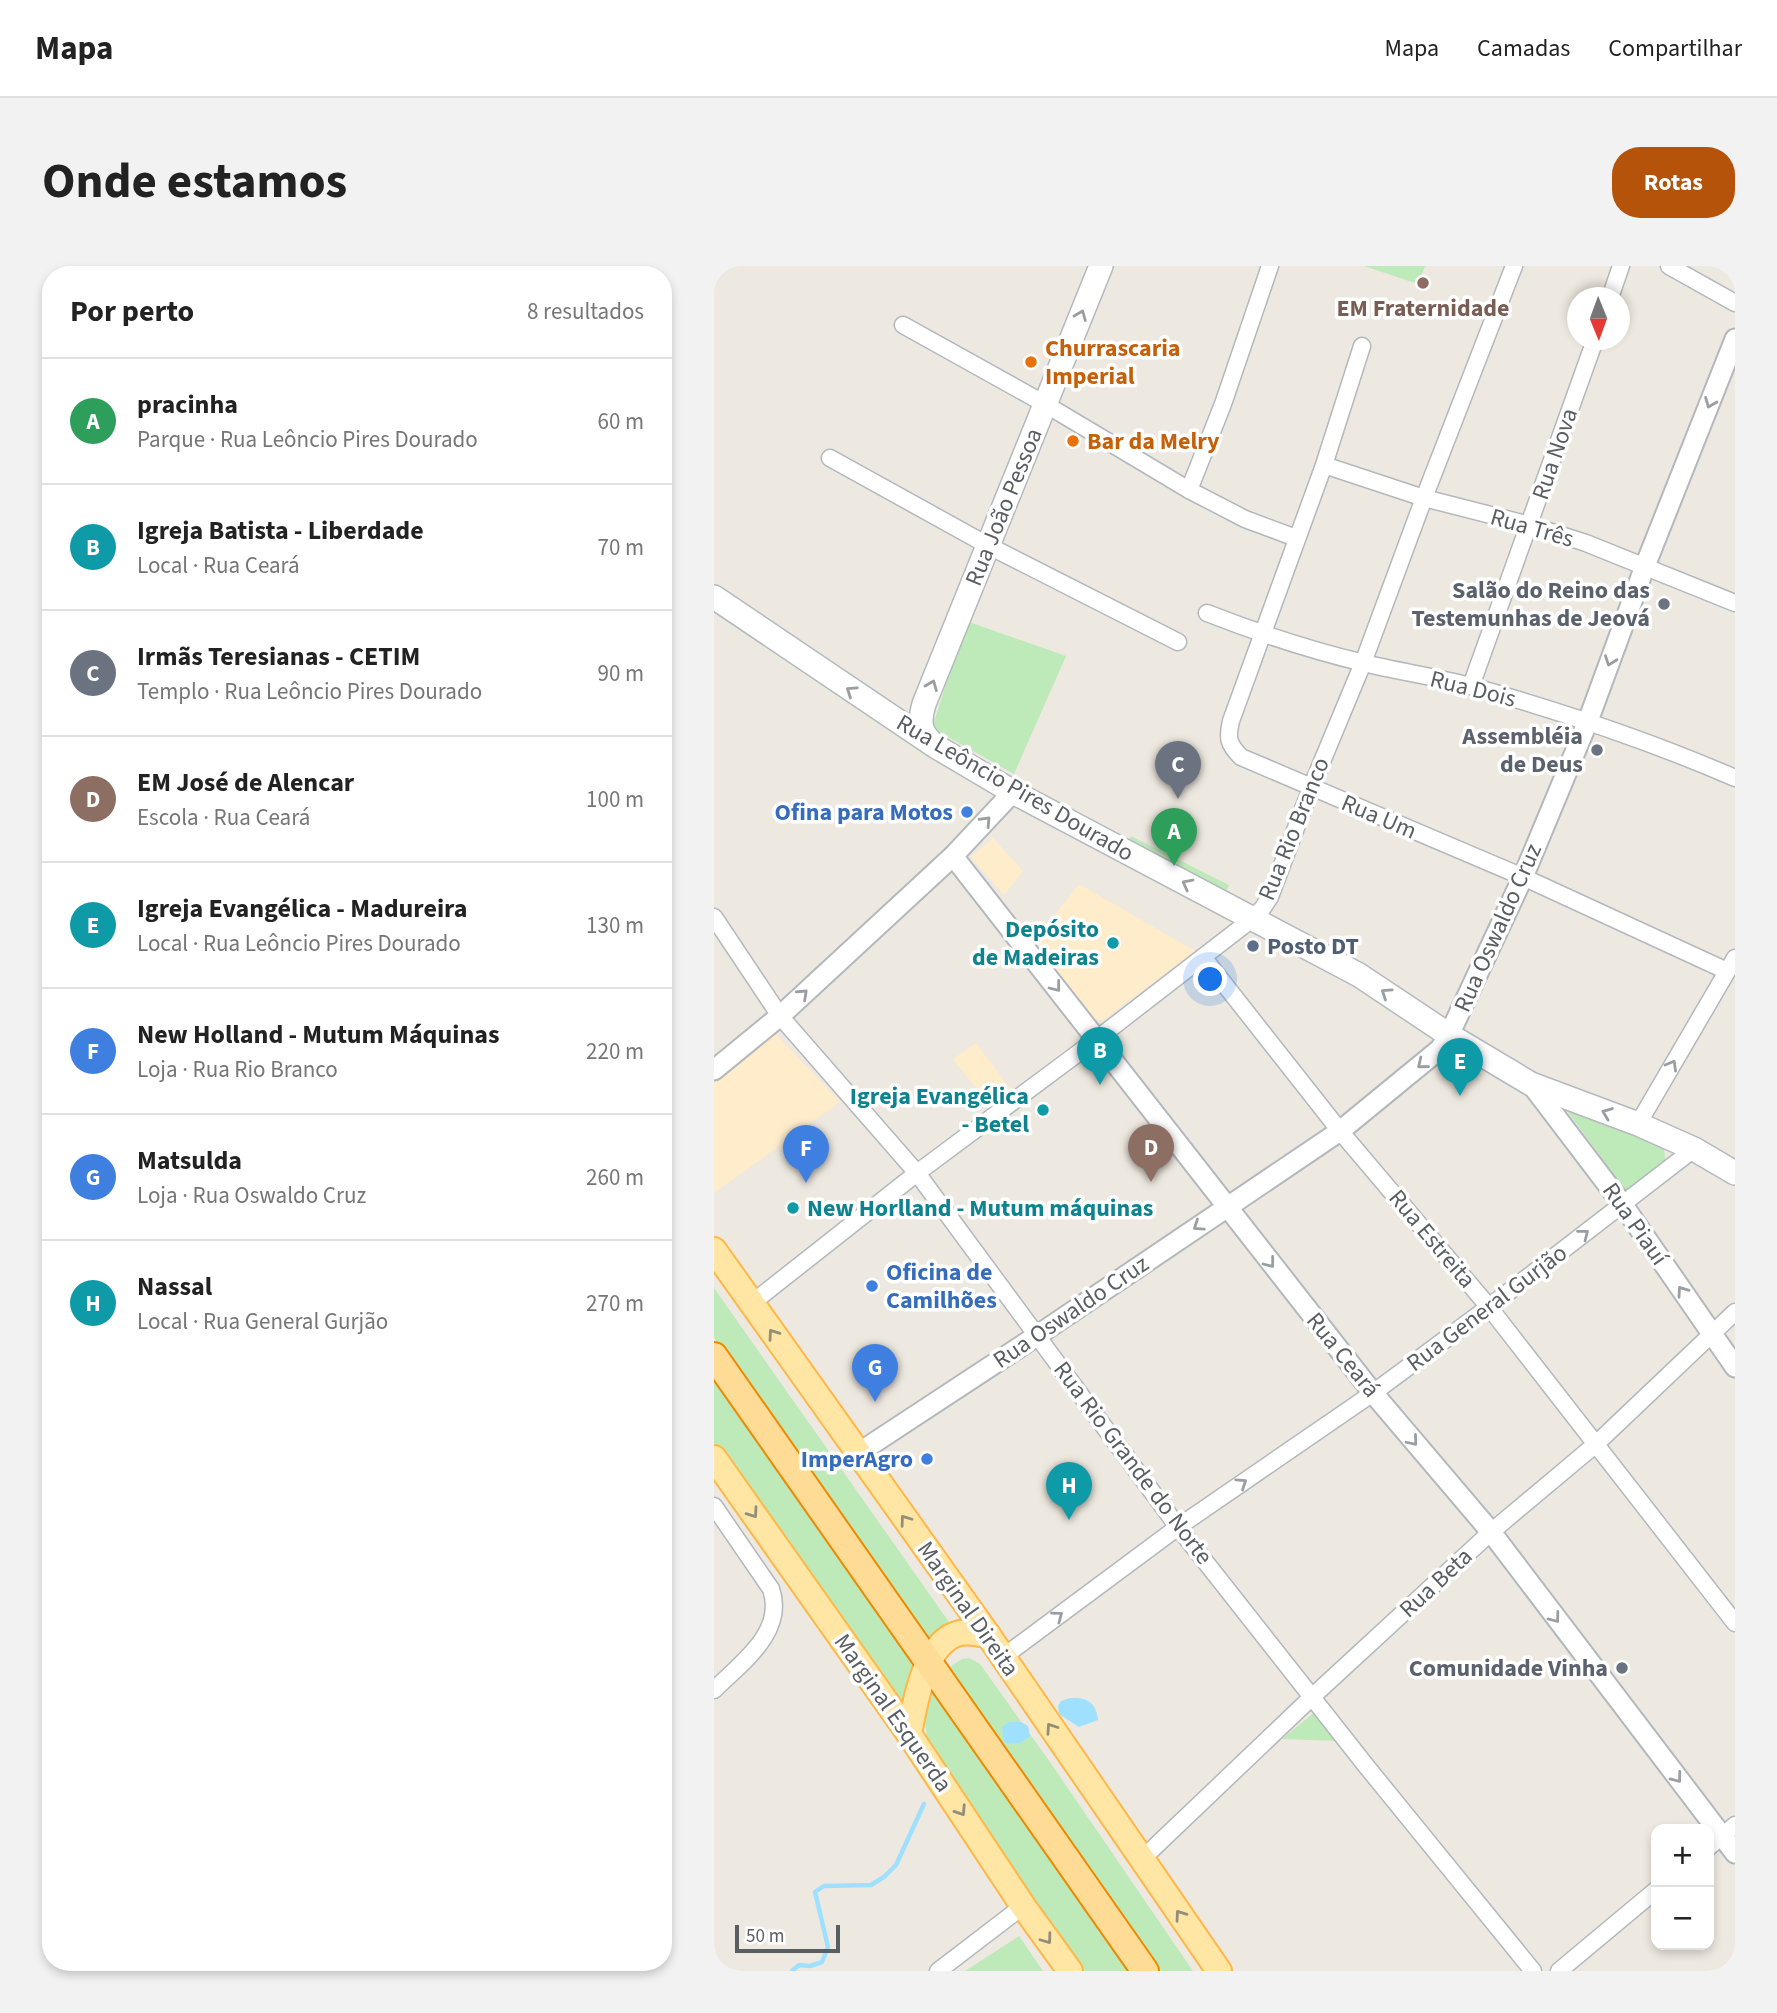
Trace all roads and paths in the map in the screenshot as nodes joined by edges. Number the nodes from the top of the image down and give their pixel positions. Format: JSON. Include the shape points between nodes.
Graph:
{"nodes":[{"id":1,"x":1101,"y":266,"type":"edge"},
{"id":2,"x":1270,"y":266,"type":"edge"},
{"id":3,"x":1514,"y":266,"type":"edge"},
{"id":4,"x":1621,"y":266,"type":"edge"},
{"id":5,"x":1669,"y":266,"type":"edge"},
{"id":6,"x":1614,"y":287,"type":"edge"},
{"id":7,"x":1735,"y":303,"type":"edge"},
{"id":8,"x":903,"y":325,"type":"dead end"},
{"id":9,"x":1735,"y":340,"type":"edge"},
{"id":10,"x":1362,"y":346,"type":"dead end"},
{"id":11,"x":1591,"y":350,"type":"edge"},
{"id":12,"x":1045,"y":404,"type":"junction"},
{"id":13,"x":830,"y":458,"type":"dead end"},
{"id":14,"x":1324,"y":465,"type":"junction"},
{"id":15,"x":1189,"y":491,"type":"junction"},
{"id":16,"x":1424,"y":498,"type":"junction"},
{"id":17,"x":1530,"y":525,"type":"junction"},
{"id":18,"x":1296,"y":538,"type":"junction"},
{"id":19,"x":989,"y":546,"type":"junction"},
{"id":20,"x":1646,"y":566,"type":"junction"},
{"id":21,"x":714,"y":597,"type":"edge"},
{"id":22,"x":1735,"y":603,"type":"edge"},
{"id":23,"x":1207,"y":613,"type":"dead end"},
{"id":24,"x":1263,"y":635,"type":"junction"},
{"id":25,"x":1178,"y":642,"type":"dead end"},
{"id":26,"x":1363,"y":663,"type":"junction"},
{"id":27,"x":1471,"y":686,"type":"junction"},
{"id":28,"x":1588,"y":721,"type":"junction"},
{"id":29,"x":935,"y":746,"type":"junction"},
{"id":30,"x":1735,"y":778,"type":"edge"},
{"id":31,"x":1311,"y":788,"type":"junction"},
{"id":32,"x":1013,"y":792,"type":"junction"},
{"id":33,"x":953,"y":856,"type":"junction"},
{"id":34,"x":1522,"y":877,"type":"junction"},
{"id":35,"x":714,"y":917,"type":"edge"},
{"id":36,"x":1252,"y":919,"type":"junction"},
{"id":37,"x":1203,"y":957,"type":"junction"},
{"id":38,"x":1731,"y":964,"type":"edge"},
{"id":39,"x":780,"y":1016,"type":"junction"},
{"id":40,"x":1449,"y":1035,"type":"junction"},
{"id":41,"x":1097,"y":1039,"type":"junction"},
{"id":42,"x":714,"y":1070,"type":"edge"},
{"id":43,"x":1531,"y":1084,"type":"junction"},
{"id":44,"x":1638,"y":1124,"type":"junction"},
{"id":45,"x":1340,"y":1130,"type":"junction"},
{"id":46,"x":1694,"y":1149,"type":"junction"},
{"id":47,"x":1735,"y":1172,"type":"edge"},
{"id":48,"x":916,"y":1173,"type":"junction"},
{"id":49,"x":1623,"y":1205,"type":"junction"},
{"id":50,"x":1226,"y":1207,"type":"junction"},
{"id":51,"x":714,"y":1250,"type":"edge"},
{"id":52,"x":752,"y":1303,"type":"junction"},
{"id":53,"x":1489,"y":1307,"type":"junction"},
{"id":54,"x":1735,"y":1312,"type":"edge"},
{"id":55,"x":1712,"y":1333,"type":"junction"},
{"id":56,"x":1038,"y":1335,"type":"junction"},
{"id":57,"x":714,"y":1356,"type":"edge"},
{"id":58,"x":1735,"y":1367,"type":"edge"},
{"id":59,"x":1373,"y":1393,"type":"junction"},
{"id":60,"x":1596,"y":1444,"type":"junction"},
{"id":61,"x":858,"y":1454,"type":"junction"},
{"id":62,"x":714,"y":1458,"type":"edge"},
{"id":63,"x":714,"y":1506,"type":"edge"},
{"id":64,"x":1178,"y":1527,"type":"junction"},
{"id":65,"x":1491,"y":1532,"type":"junction"},
{"id":66,"x":1735,"y":1623,"type":"edge"},
{"id":67,"x":988,"y":1635,"type":"junction"},
{"id":68,"x":1003,"y":1657,"type":"junction"},
{"id":69,"x":929,"y":1663,"type":"junction"},
{"id":70,"x":714,"y":1690,"type":"edge"},
{"id":71,"x":1313,"y":1696,"type":"junction"},
{"id":72,"x":909,"y":1734,"type":"junction"},
{"id":73,"x":1722,"y":1836,"type":"edge"},
{"id":74,"x":1735,"y":1853,"type":"edge"},
{"id":75,"x":1141,"y":1860,"type":"junction"},
{"id":76,"x":1651,"y":1895,"type":"edge"},
{"id":77,"x":1023,"y":1906,"type":"junction"},
{"id":78,"x":939,"y":1971,"type":"edge"},
{"id":79,"x":1070,"y":1971,"type":"edge"},
{"id":80,"x":1145,"y":1971,"type":"edge"},
{"id":81,"x":1219,"y":1971,"type":"edge"},
{"id":82,"x":1533,"y":1971,"type":"edge"},
{"id":83,"x":1559,"y":1971,"type":"edge"}],
"edges":[{"from":12,"to":1,"type":"main road","name":"Rua João Pessoa","one_way":true},
{"from":2,"to":15,"type":"street"},
{"from":3,"to":16,"type":"street","name":"Rua Rio Branco"},
{"from":4,"to":6,"type":"street"},
{"from":5,"to":7,"type":"street"},
{"from":8,"to":12,"type":"street"},
{"from":9,"to":20,"type":"street","name":"Rua Oswaldo Cruz","one_way":true},
{"from":10,"to":14,"type":"street","name":"Rua Um"},
{"from":11,"to":17,"type":"street","name":"Rua Nova"},
{"from":12,"to":15,"type":"street"},
{"from":12,"to":19,"type":"main road","name":"Rua João Pessoa"},
{"from":13,"to":19,"type":"street"},
{"from":14,"to":16,"type":"street","name":"Rua Três"},
{"from":14,"to":18,"type":"street","name":"Rua Um"},
{"from":15,"to":18,"type":"street"},
{"from":16,"to":17,"type":"street","name":"Rua Três"},
{"from":16,"to":26,"type":"street","name":"Rua Rio Branco"},
{"from":17,"to":20,"type":"street","name":"Rua Três"},
{"from":17,"to":27,"type":"street","name":"Rua Nova"},
{"from":18,"to":24,"type":"street","name":"Rua Um"},
{"from":19,"to":25,"type":"street"},
{"from":29,"to":19,"type":"main road","name":"Rua João Pessoa","one_way":true,"via":[[921,730],[921,715]]},
{"from":20,"to":22,"type":"street","name":"Rua Três"},
{"from":20,"to":28,"type":"street","name":"Rua Oswaldo Cruz","one_way":true},
{"from":29,"to":21,"type":"main road","name":"Rua Leôncio Pires Dourado","one_way":true},
{"from":23,"to":24,"type":"street","name":"Rua Dois"},
{"from":24,"to":26,"type":"street","name":"Rua Dois"},
{"from":24,"to":31,"type":"street","name":"Rua Um","via":[[1228,741],[1241,757]]},
{"from":26,"to":27,"type":"street","name":"Rua Dois"},
{"from":26,"to":31,"type":"street","name":"Rua Rio Branco"},
{"from":27,"to":28,"type":"street","name":"Rua Dois"},
{"from":28,"to":30,"type":"street","name":"Rua Dois"},
{"from":28,"to":34,"type":"street","name":"Rua Oswaldo Cruz"},
{"from":29,"to":32,"type":"main road","name":"Rua Leôncio Pires Dourado"},
{"from":31,"to":34,"type":"street","name":"Rua Um"},
{"from":31,"to":36,"type":"street","name":"Rua Rio Branco","via":[[1270,897]]},
{"from":33,"to":32,"type":"street","one_way":true},
{"from":36,"to":32,"type":"main road","name":"Rua Leôncio Pires Dourado","one_way":true},
{"from":39,"to":33,"type":"street","one_way":true},
{"from":33,"to":41,"type":"street","name":"Rua Ceará","one_way":true},
{"from":34,"to":38,"type":"street","name":"Rua Um"},
{"from":34,"to":40,"type":"street","name":"Rua Oswaldo Cruz"},
{"from":35,"to":39,"type":"street","name":"Rua Rio Grande do Norte"},
{"from":36,"to":37,"type":"street","name":"Rua Rio Branco"},
{"from":40,"to":36,"type":"main road","name":"Rua Leôncio Pires Dourado","one_way":true,"via":[[1359,975]]},
{"from":37,"to":41,"type":"street","name":"Rua Rio Branco"},
{"from":37,"to":45,"type":"street","name":"Rua Estreita"},
{"from":44,"to":38,"type":"street","one_way":true},
{"from":39,"to":42,"type":"street"},
{"from":39,"to":48,"type":"street","name":"Rua Rio Grande do Norte"},
{"from":40,"to":43,"type":"main road","name":"Rua Leôncio Pires Dourado"},
{"from":40,"to":45,"type":"street","name":"Rua Oswaldo Cruz","one_way":true,"via":[[1440,1049]]},
{"from":41,"to":48,"type":"street","name":"Rua Rio Branco"},
{"from":41,"to":50,"type":"street","name":"Rua Ceará"},
{"from":44,"to":43,"type":"main road","name":"Rua Leôncio Pires Dourado","one_way":true},
{"from":43,"to":49,"type":"street","name":"Rua Piauí"},
{"from":44,"to":46,"type":"main road","name":"Rua Leôncio Pires Dourado"},
{"from":45,"to":50,"type":"street","name":"Rua Oswaldo Cruz"},
{"from":45,"to":53,"type":"street","name":"Rua Estreita"},
{"from":46,"to":47,"type":"main road","name":"Rua Leôncio Pires Dourado"},
{"from":46,"to":49,"type":"street","name":"Rua General Gurjão"},
{"from":48,"to":52,"type":"street","name":"Rua Rio Branco"},
{"from":48,"to":56,"type":"street","name":"Rua Rio Grande do Norte"},
{"from":53,"to":49,"type":"street","name":"Rua General Gurjão","one_way":true},
{"from":55,"to":49,"type":"street","name":"Rua Piauí","one_way":true},
{"from":50,"to":56,"type":"street","name":"Rua Oswaldo Cruz","one_way":true},
{"from":50,"to":59,"type":"street","name":"Rua Ceará","one_way":true},
{"from":51,"to":52,"type":"main road","name":"Marginal Direita"},
{"from":61,"to":52,"type":"main road","name":"Marginal Direita","one_way":true},
{"from":53,"to":59,"type":"street","name":"Rua General Gurjão"},
{"from":53,"to":60,"type":"street","name":"Rua Estreita"},
{"from":54,"to":55,"type":"street","name":"Rua Beta"},
{"from":55,"to":58,"type":"street","name":"Rua Piauí"},
{"from":55,"to":60,"type":"street","name":"Rua Beta"},
{"from":56,"to":61,"type":"street","name":"Rua Oswaldo Cruz"},
{"from":56,"to":64,"type":"street","name":"Rua Rio Grande do Norte"},
{"from":57,"to":69,"type":"highway"},
{"from":64,"to":59,"type":"street","name":"Rua General Gurjão","one_way":true},
{"from":59,"to":65,"type":"street","name":"Rua Ceará","one_way":true},
{"from":60,"to":65,"type":"street","name":"Rua Beta"},
{"from":60,"to":66,"type":"street","name":"Rua Estreita"},
{"from":67,"to":61,"type":"main road","name":"Marginal Direita","one_way":true},
{"from":62,"to":72,"type":"main road","name":"Marginal Esquerda","one_way":true},
{"from":63,"to":70,"type":"street","via":[[776,1603],[763,1641]]},
{"from":68,"to":64,"type":"street","name":"Rua General Gurjão","one_way":true},
{"from":64,"to":71,"type":"street","name":"Rua Rio Grande do Norte"},
{"from":65,"to":71,"type":"street","name":"Rua Beta"},
{"from":65,"to":73,"type":"street","name":"Rua Ceará","one_way":true},
{"from":67,"to":68,"type":"main road","name":"Marginal Direita"},
{"from":67,"to":69,"type":"main road","via":[[971,1632],[948,1638]]},
{"from":75,"to":68,"type":"main road","name":"Marginal Direita","one_way":true},
{"from":69,"to":72,"type":"main road"},
{"from":69,"to":80,"type":"highway"},
{"from":71,"to":75,"type":"street","name":"Rua Beta"},
{"from":71,"to":82,"type":"street","name":"Rua Rio Grande do Norte"},
{"from":72,"to":77,"type":"main road","name":"Marginal Esquerda","one_way":true},
{"from":73,"to":74,"type":"street","name":"Rua Ceará"},
{"from":81,"to":75,"type":"main road","name":"Marginal Direita","one_way":true},
{"from":76,"to":83,"type":"street"},
{"from":77,"to":78,"type":"street"},
{"from":77,"to":79,"type":"main road","name":"Marginal Esquerda","one_way":true}]}
